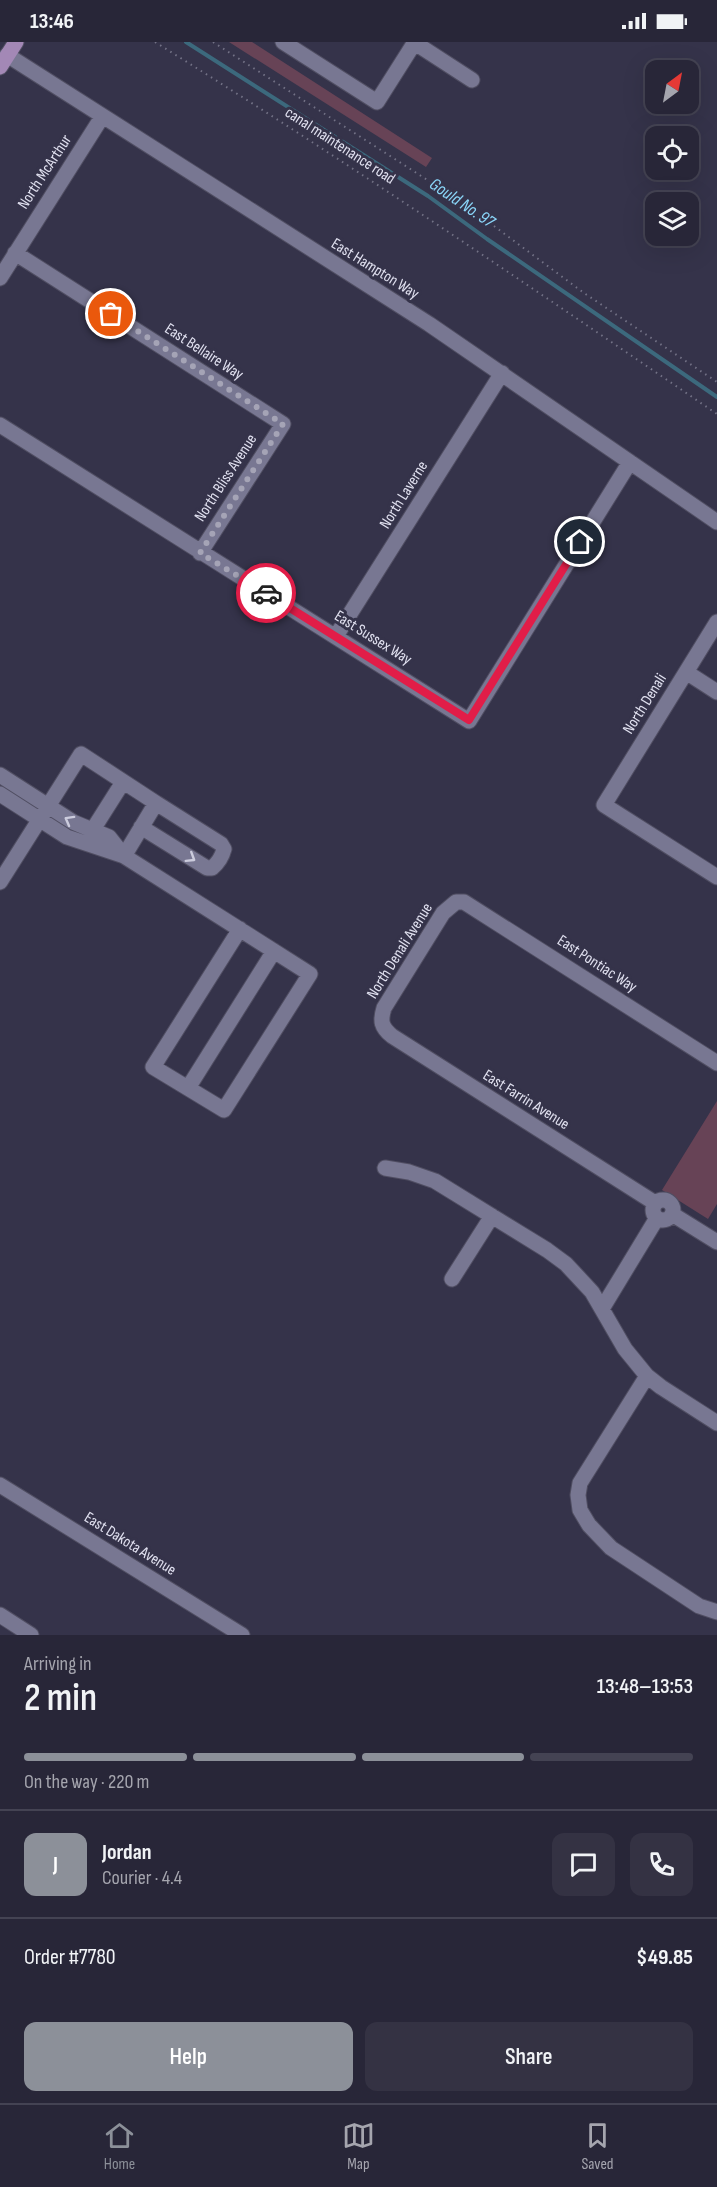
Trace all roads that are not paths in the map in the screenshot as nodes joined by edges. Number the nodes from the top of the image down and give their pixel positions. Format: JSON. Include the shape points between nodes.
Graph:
{"nodes":[{"id":1,"x":16,"y":42,"type":"edge"},
{"id":2,"x":283,"y":42,"type":"edge"},
{"id":3,"x":415,"y":42,"type":"edge"},
{"id":4,"x":4,"y":55,"type":"edge"},
{"id":5,"x":472,"y":80,"type":"dead end"},
{"id":6,"x":102,"y":117,"type":"junction"},
{"id":7,"x":15,"y":253,"type":"junction"},
{"id":8,"x":0,"y":278,"type":"edge"},
{"id":9,"x":502,"y":373,"type":"junction"},
{"id":10,"x":283,"y":424,"type":"joint"},
{"id":11,"x":0,"y":425,"type":"edge"},
{"id":12,"x":630,"y":462,"type":"junction"},
{"id":13,"x":717,"y":522,"type":"edge"},
{"id":14,"x":200,"y":553,"type":"junction"},
{"id":15,"x":717,"y":622,"type":"edge"},
{"id":16,"x":336,"y":636,"type":"junction"},
{"id":17,"x":686,"y":672,"type":"junction"},
{"id":18,"x":717,"y":692,"type":"edge"},
{"id":19,"x":0,"y":775,"type":"edge"},
{"id":20,"x":123,"y":782,"type":"junction"},
{"id":21,"x":0,"y":794,"type":"edge"},
{"id":22,"x":156,"y":803,"type":"junction"},
{"id":23,"x":43,"y":812,"type":"junction"},
{"id":24,"x":141,"y":828,"type":"junction"},
{"id":25,"x":92,"y":831,"type":"junction"},
{"id":26,"x":124,"y":856,"type":"junction"},
{"id":27,"x":717,"y":877,"type":"edge"},
{"id":28,"x":0,"y":882,"type":"edge"},
{"id":29,"x":456,"y":902,"type":"joint"},
{"id":30,"x":240,"y":929,"type":"junction"},
{"id":31,"x":274,"y":951,"type":"junction"},
{"id":32,"x":381,"y":1023,"type":"joint"},
{"id":33,"x":717,"y":1064,"type":"edge"},
{"id":34,"x":188,"y":1088,"type":"junction"},
{"id":35,"x":385,"y":1168,"type":"dead end"},
{"id":36,"x":662,"y":1212,"type":"junction"},
{"id":37,"x":492,"y":1216,"type":"junction"},
{"id":38,"x":717,"y":1242,"type":"edge"},
{"id":39,"x":452,"y":1279,"type":"dead end"},
{"id":40,"x":603,"y":1307,"type":"junction"},
{"id":41,"x":647,"y":1376,"type":"junction"},
{"id":42,"x":717,"y":1423,"type":"edge"},
{"id":43,"x":0,"y":1485,"type":"edge"},
{"id":44,"x":717,"y":1612,"type":"edge"},
{"id":45,"x":0,"y":1616,"type":"edge"},
{"id":46,"x":31,"y":1635,"type":"edge"},
{"id":47,"x":242,"y":1635,"type":"edge"}],
"edges":[{"from":1,"to":4,"type":"main road"},
{"from":2,"to":3,"type":"street","via":[[377,102]]},
{"from":3,"to":5,"type":"street"},
{"from":4,"to":6,"type":"street","name":"East Hampton Way"},
{"from":6,"to":7,"type":"street","name":"North McArthur"},
{"from":6,"to":9,"type":"street","name":"East Hampton Way"},
{"from":7,"to":8,"type":"street","name":"North McArthur"},
{"from":7,"to":10,"type":"street","name":"East Bellaire Way"},
{"from":9,"to":12,"type":"street","name":"East Hampton Way"},
{"from":9,"to":16,"type":"street","name":"North Laverne"},
{"from":10,"to":14,"type":"street","name":"North Bliss Avenue"},
{"from":11,"to":14,"type":"street","name":"East Sussex Way"},
{"from":12,"to":13,"type":"street","name":"East Hampton Way"},
{"from":12,"to":16,"type":"street","name":"East Sussex Way","via":[[469,720]]},
{"from":14,"to":16,"type":"street","name":"East Sussex Way"},
{"from":15,"to":17,"type":"street","name":"North Denali"},
{"from":17,"to":18,"type":"street"},
{"from":17,"to":27,"type":"street","name":"North Denali","via":[[604,805]]},
{"from":19,"to":23,"type":"street"},
{"from":20,"to":22,"type":"street"},
{"from":20,"to":23,"type":"street","via":[[81,754]]},
{"from":20,"to":25,"type":"street"},
{"from":21,"to":23,"type":"street"},
{"from":22,"to":24,"type":"street"},
{"from":24,"to":22,"type":"street","one_way":true,"via":[[207,868],[216,865],[223,854],[221,844]]},
{"from":25,"to":23,"type":"street","one_way":true},
{"from":23,"to":26,"type":"street","via":[[67,837]]},
{"from":23,"to":28,"type":"street"},
{"from":24,"to":26,"type":"street"},
{"from":25,"to":26,"type":"street","via":[[109,837]]},
{"from":26,"to":30,"type":"street"},
{"from":29,"to":32,"type":"street","name":"North Denali Avenue","via":[[444,913],[384,1008]]},
{"from":29,"to":33,"type":"street","name":"East Pontiac Way","via":[[471,904]]},
{"from":30,"to":31,"type":"street"},
{"from":30,"to":34,"type":"street","via":[[153,1067]]},
{"from":31,"to":34,"type":"street"},
{"from":31,"to":34,"type":"street","via":[[310,974],[224,1110]]},
{"from":32,"to":36,"type":"street","name":"East Farrin Avenue","via":[[392,1036]]},
{"from":35,"to":37,"type":"street","via":[[435,1181]]},
{"from":36,"to":38,"type":"street","name":"East Farrin Avenue"},
{"from":36,"to":40,"type":"street"},
{"from":37,"to":39,"type":"street"},
{"from":37,"to":40,"type":"street","via":[[566,1264]]},
{"from":40,"to":41,"type":"street","via":[[625,1348]]},
{"from":41,"to":42,"type":"street"},
{"from":41,"to":44,"type":"street","via":[[580,1483],[580,1510],[611,1548],[699,1606]]},
{"from":43,"to":47,"type":"street","name":"East Dakota Avenue"},
{"from":45,"to":46,"type":"street"}]}
